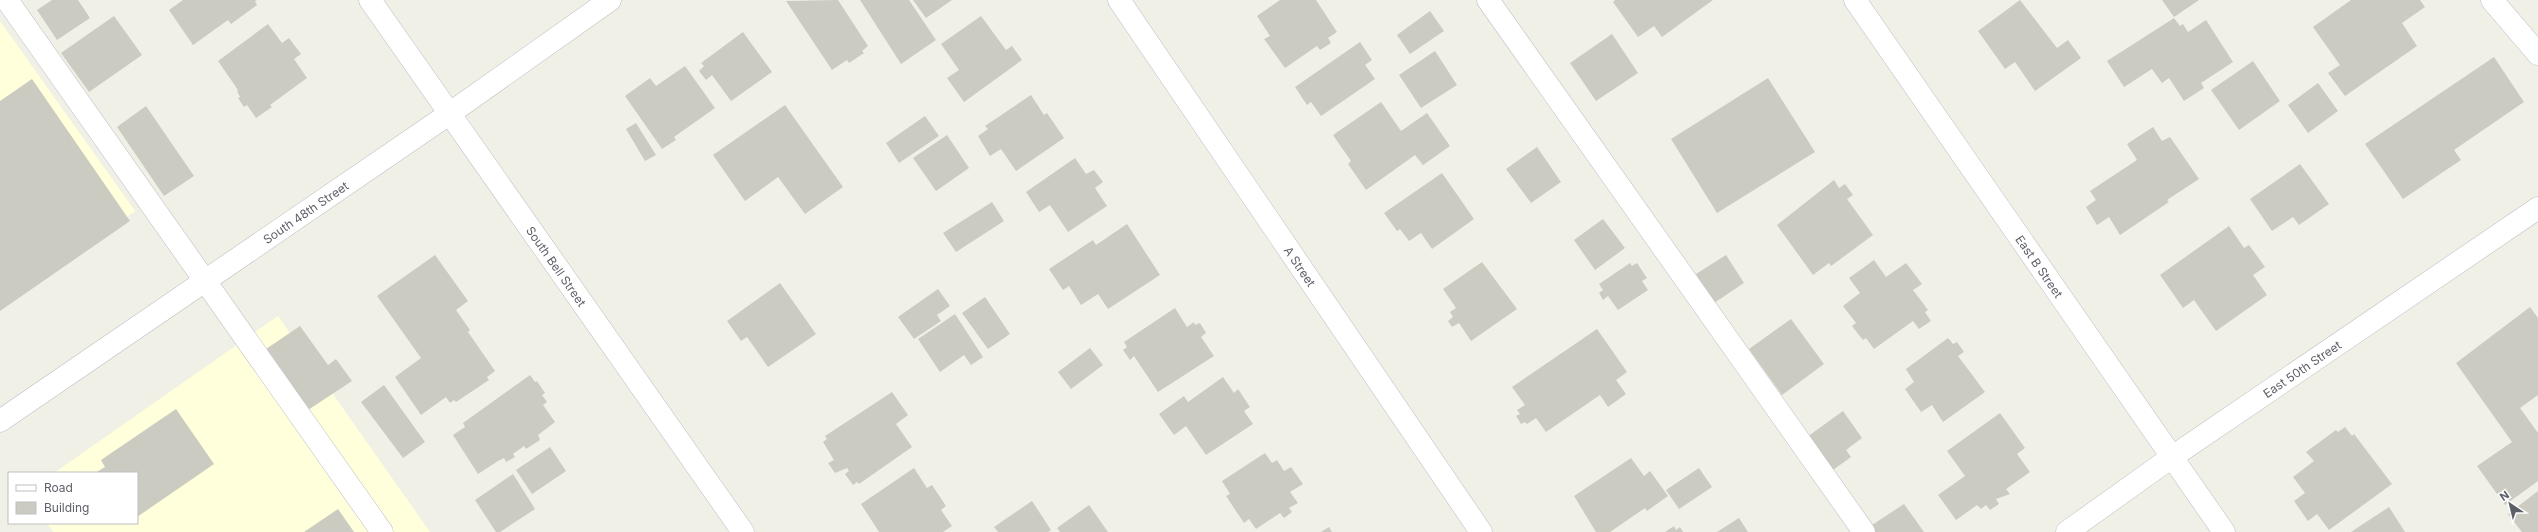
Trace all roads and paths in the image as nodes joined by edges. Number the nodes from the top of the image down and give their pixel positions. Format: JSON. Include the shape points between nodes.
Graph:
{"nodes":[{"id":1,"x":7,"y":0,"type":"edge"},
{"id":2,"x":370,"y":0,"type":"edge"},
{"id":3,"x":610,"y":0,"type":"edge"},
{"id":4,"x":1119,"y":0,"type":"edge"},
{"id":5,"x":1488,"y":0,"type":"edge"},
{"id":6,"x":1855,"y":0,"type":"edge"},
{"id":7,"x":2492,"y":0,"type":"edge"},
{"id":8,"x":2538,"y":54,"type":"edge"},
{"id":9,"x":449,"y":114,"type":"junction"},
{"id":10,"x":2538,"y":208,"type":"edge"},
{"id":11,"x":204,"y":281,"type":"junction"},
{"id":12,"x":0,"y":422,"type":"edge"},
{"id":13,"x":2172,"y":457,"type":"junction"},
{"id":14,"x":382,"y":532,"type":"edge"},
{"id":15,"x":743,"y":532,"type":"edge"},
{"id":16,"x":1481,"y":532,"type":"edge"},
{"id":17,"x":1864,"y":532,"type":"edge"},
{"id":18,"x":2067,"y":532,"type":"edge"},
{"id":19,"x":2224,"y":532,"type":"edge"}],
"edges":[{"from":1,"to":11,"type":"street"},
{"from":2,"to":9,"type":"street","name":"South Bell Street"},
{"from":3,"to":9,"type":"street","name":"South 48th Street"},
{"from":4,"to":16,"type":"street","name":"A Street"},
{"from":5,"to":17,"type":"street"},
{"from":6,"to":13,"type":"street","name":"East B Street"},
{"from":7,"to":8,"type":"street"},
{"from":9,"to":11,"type":"street","name":"South 48th Street"},
{"from":9,"to":15,"type":"street","name":"South Bell Street"},
{"from":10,"to":13,"type":"street","name":"East 50th Street"},
{"from":11,"to":12,"type":"street","name":"South 48th Street"},
{"from":11,"to":14,"type":"street"},
{"from":13,"to":18,"type":"street","name":"East 50th Street"},
{"from":13,"to":19,"type":"street","name":"East B Street"}]}
